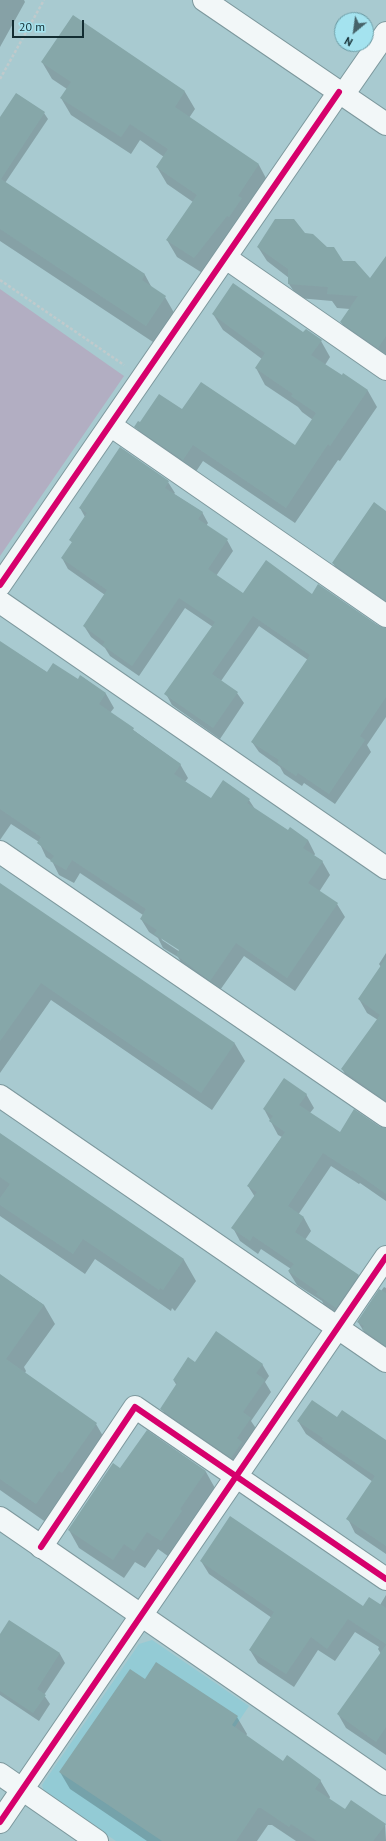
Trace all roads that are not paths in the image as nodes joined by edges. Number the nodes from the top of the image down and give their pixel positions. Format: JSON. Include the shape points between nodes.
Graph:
{"nodes":[{"id":1,"x":204,"y":0,"type":"edge"},
{"id":2,"x":386,"y":33,"type":"edge"},
{"id":3,"x":341,"y":93,"type":"junction"},
{"id":4,"x":386,"y":124,"type":"edge"},
{"id":5,"x":226,"y":258,"type":"junction"},
{"id":6,"x":386,"y":369,"type":"edge"},
{"id":7,"x":110,"y":425,"type":"junction"},
{"id":8,"x":0,"y":585,"type":"edge"},
{"id":9,"x":0,"y":602,"type":"edge"},
{"id":10,"x":386,"y":616,"type":"edge"},
{"id":11,"x":0,"y":852,"type":"edge"},
{"id":12,"x":386,"y":868,"type":"edge"},
{"id":13,"x":0,"y":1096,"type":"edge"},
{"id":14,"x":386,"y":1116,"type":"edge"},
{"id":15,"x":386,"y":1257,"type":"edge"},
{"id":16,"x":338,"y":1328,"type":"junction"},
{"id":17,"x":386,"y":1361,"type":"edge"},
{"id":18,"x":237,"y":1476,"type":"junction"},
{"id":19,"x":0,"y":1518,"type":"edge"},
{"id":20,"x":41,"y":1547,"type":"junction"},
{"id":21,"x":386,"y":1579,"type":"edge"},
{"id":22,"x":141,"y":1616,"type":"junction"},
{"id":23,"x":0,"y":1774,"type":"edge"},
{"id":24,"x":386,"y":1784,"type":"edge"},
{"id":25,"x":22,"y":1790,"type":"junction"},
{"id":26,"x":0,"y":1822,"type":"edge"},
{"id":27,"x":97,"y":1841,"type":"edge"}],
"edges":[{"from":1,"to":3,"type":"street"},
{"from":2,"to":3,"type":"street"},
{"from":3,"to":4,"type":"street"},
{"from":3,"to":5,"type":"street"},
{"from":5,"to":6,"type":"street"},
{"from":5,"to":7,"type":"street"},
{"from":7,"to":8,"type":"street"},
{"from":7,"to":10,"type":"street"},
{"from":9,"to":12,"type":"street"},
{"from":11,"to":14,"type":"street"},
{"from":13,"to":16,"type":"street"},
{"from":15,"to":16,"type":"street"},
{"from":16,"to":17,"type":"street"},
{"from":16,"to":18,"type":"street"},
{"from":18,"to":20,"type":"street","via":[[135,1407]]},
{"from":18,"to":21,"type":"street"},
{"from":18,"to":22,"type":"street"},
{"from":19,"to":20,"type":"street"},
{"from":20,"to":22,"type":"street"},
{"from":22,"to":24,"type":"street"},
{"from":22,"to":25,"type":"street"},
{"from":23,"to":25,"type":"street"},
{"from":25,"to":26,"type":"street"},
{"from":25,"to":27,"type":"street"}]}
